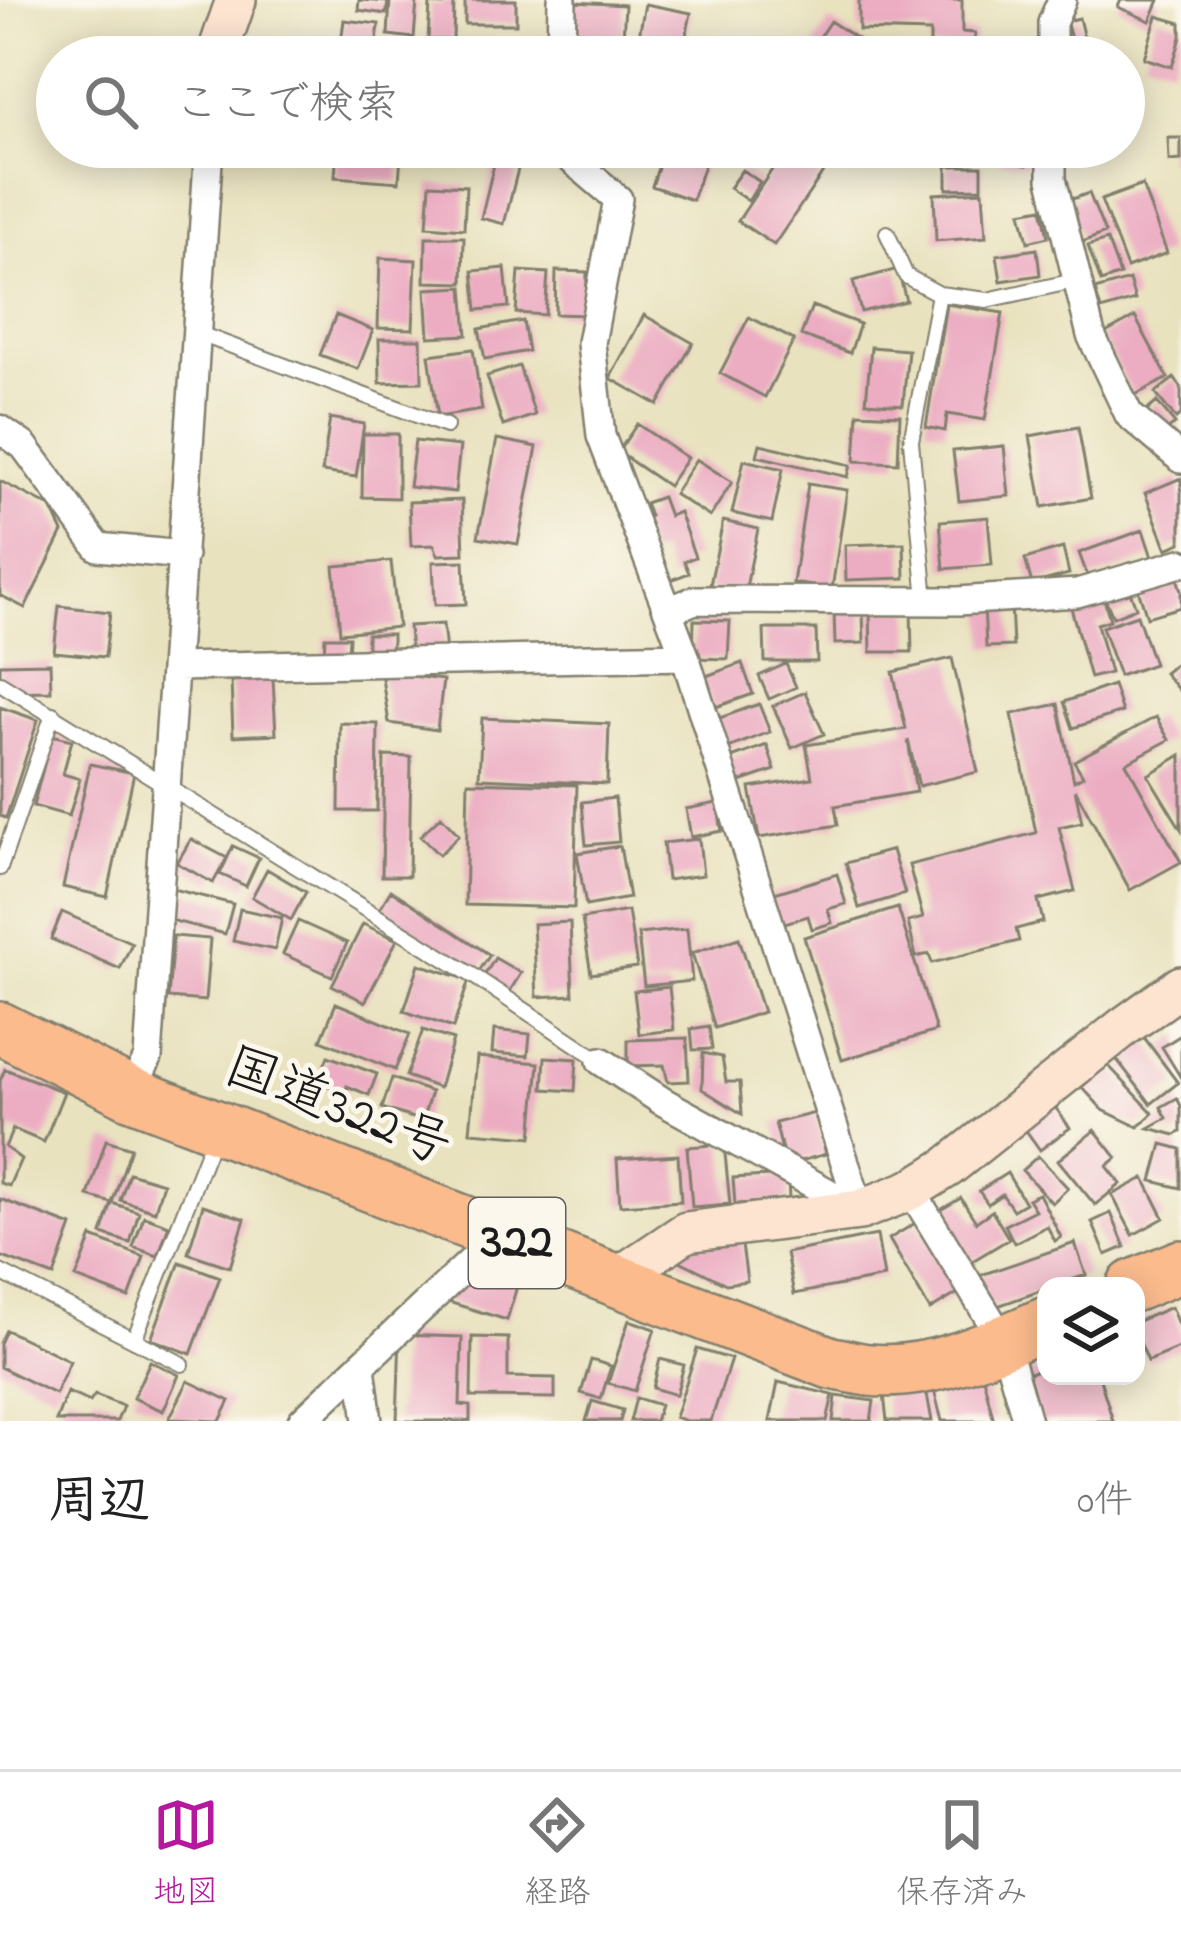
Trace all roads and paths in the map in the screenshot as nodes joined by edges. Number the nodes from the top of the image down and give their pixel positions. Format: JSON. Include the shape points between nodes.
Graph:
{"nodes":[{"id":1,"x":236,"y":0,"type":"edge"},
{"id":2,"x":562,"y":0,"type":"edge"},
{"id":3,"x":1061,"y":0,"type":"edge"},
{"id":4,"x":223,"y":36,"type":"edge"},
{"id":5,"x":561,"y":36,"type":"edge"},
{"id":6,"x":1052,"y":36,"type":"edge"},
{"id":7,"x":208,"y":168,"type":"edge"},
{"id":8,"x":583,"y":168,"type":"edge"},
{"id":9,"x":1052,"y":168,"type":"edge"},
{"id":10,"x":887,"y":232,"type":"dead end"},
{"id":11,"x":1079,"y":280,"type":"junction"},
{"id":12,"x":939,"y":294,"type":"junction"},
{"id":13,"x":197,"y":333,"type":"junction"},
{"id":14,"x":446,"y":426,"type":"dead end"},
{"id":15,"x":0,"y":429,"type":"edge"},
{"id":16,"x":1181,"y":459,"type":"edge"},
{"id":17,"x":183,"y":555,"type":"junction"},
{"id":18,"x":1181,"y":563,"type":"edge"},
{"id":19,"x":926,"y":600,"type":"junction"},
{"id":20,"x":668,"y":611,"type":"junction"},
{"id":21,"x":685,"y":656,"type":"junction"},
{"id":22,"x":175,"y":667,"type":"junction"},
{"id":23,"x":0,"y":683,"type":"edge"},
{"id":24,"x":53,"y":714,"type":"junction"},
{"id":25,"x":168,"y":785,"type":"junction"},
{"id":26,"x":0,"y":868,"type":"edge"},
{"id":27,"x":1181,"y":986,"type":"edge"},
{"id":28,"x":0,"y":1028,"type":"edge"},
{"id":29,"x":601,"y":1061,"type":"joint"},
{"id":30,"x":130,"y":1093,"type":"junction"},
{"id":31,"x":218,"y":1127,"type":"junction"},
{"id":32,"x":911,"y":1190,"type":"junction"},
{"id":33,"x":860,"y":1210,"type":"junction"},
{"id":34,"x":498,"y":1236,"type":"junction"},
{"id":35,"x":1181,"y":1265,"type":"edge"},
{"id":36,"x":0,"y":1272,"type":"edge"},
{"id":37,"x":613,"y":1280,"type":"junction"},
{"id":38,"x":1145,"y":1281,"type":"edge"},
{"id":39,"x":1025,"y":1332,"type":"edge"},
{"id":40,"x":134,"y":1340,"type":"junction"},
{"id":41,"x":182,"y":1364,"type":"dead end"},
{"id":42,"x":361,"y":1367,"type":"junction"},
{"id":43,"x":302,"y":1421,"type":"edge"},
{"id":44,"x":368,"y":1421,"type":"edge"},
{"id":45,"x":1027,"y":1421,"type":"edge"}],
"edges":[{"from":1,"to":4,"type":"street"},
{"from":2,"to":5,"type":"street"},
{"from":3,"to":6,"type":"street"},
{"from":7,"to":13,"type":"street"},
{"from":8,"to":20,"type":"street","via":[[618,199],[591,343],[602,436]]},
{"from":9,"to":11,"type":"street"},
{"from":10,"to":12,"type":"lane","via":[[906,276]]},
{"from":11,"to":12,"type":"lane","via":[[987,300]]},
{"from":11,"to":16,"type":"street","via":[[1090,335],[1129,415]]},
{"from":12,"to":19,"type":"lane","via":[[911,441]]},
{"from":13,"to":14,"type":"lane"},
{"from":13,"to":17,"type":"street"},
{"from":15,"to":17,"type":"street","via":[[24,446],[98,547]]},
{"from":17,"to":22,"type":"street"},
{"from":18,"to":19,"type":"street","via":[[1077,593]]},
{"from":19,"to":20,"type":"street","via":[[695,600]]},
{"from":20,"to":21,"type":"street"},
{"from":21,"to":22,"type":"street"},
{"from":21,"to":33,"type":"street"},
{"from":22,"to":25,"type":"street"},
{"from":23,"to":24,"type":"lane"},
{"from":24,"to":25,"type":"lane"},
{"from":24,"to":26,"type":"lane"},
{"from":25,"to":29,"type":"lane"},
{"from":25,"to":30,"type":"street","via":[[148,1058]]},
{"from":27,"to":32,"type":"street"},
{"from":28,"to":30,"type":"highway","name":"国道322号","number":"322"},
{"from":29,"to":33,"type":"street"},
{"from":30,"to":31,"type":"highway","name":"国道322号","number":"322"},
{"from":31,"to":34,"type":"highway","name":"国道322号","number":"322"},
{"from":31,"to":40,"type":"lane"},
{"from":32,"to":33,"type":"street"},
{"from":32,"to":39,"type":"street"},
{"from":33,"to":37,"type":"street","via":[[686,1232]]},
{"from":34,"to":37,"type":"highway","name":"国道322号","number":"322"},
{"from":34,"to":42,"type":"street"},
{"from":35,"to":38,"type":"highway"},
{"from":36,"to":40,"type":"lane"},
{"from":37,"to":39,"type":"highway","name":"国道322号","number":"322","via":[[792,1350],[871,1370],[946,1361]]},
{"from":39,"to":45,"type":"street"},
{"from":40,"to":41,"type":"lane"},
{"from":42,"to":43,"type":"street"},
{"from":42,"to":44,"type":"street"}]}
